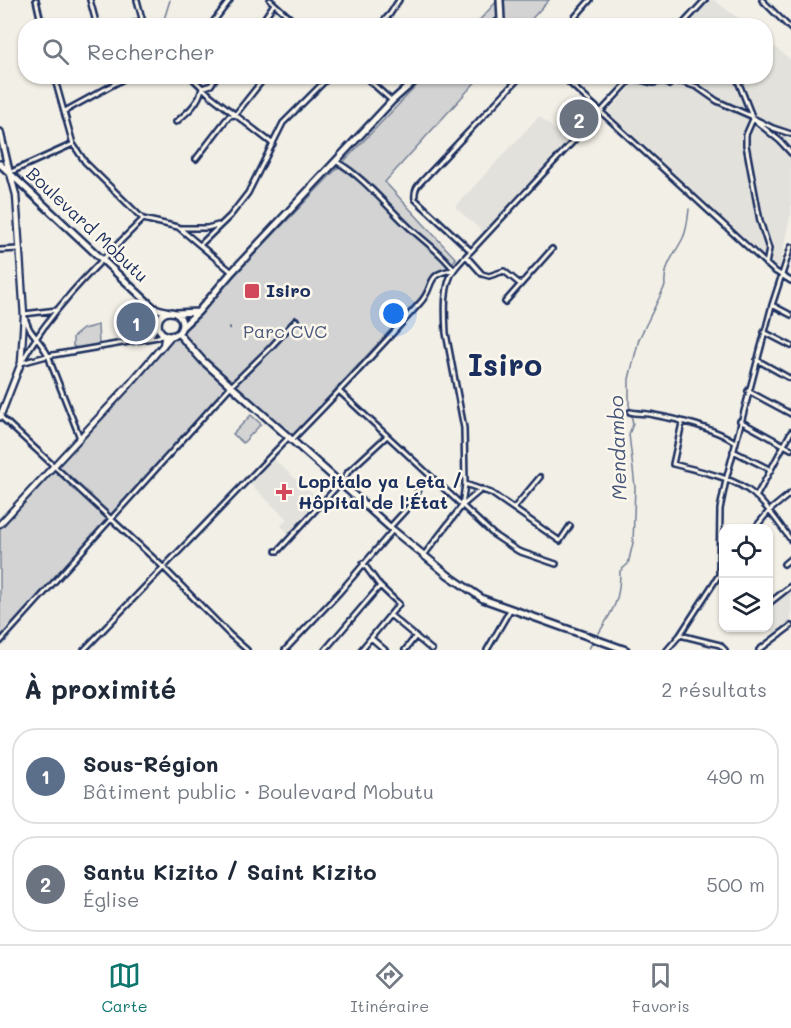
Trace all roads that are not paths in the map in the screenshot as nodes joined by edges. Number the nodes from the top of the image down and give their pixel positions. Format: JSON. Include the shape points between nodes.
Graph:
{"nodes":[{"id":1,"x":36,"y":0,"type":"edge"},
{"id":2,"x":90,"y":0,"type":"edge"},
{"id":3,"x":137,"y":0,"type":"edge"},
{"id":4,"x":230,"y":0,"type":"edge"},
{"id":5,"x":270,"y":0,"type":"edge"},
{"id":6,"x":399,"y":0,"type":"edge"},
{"id":7,"x":500,"y":0,"type":"edge"},
{"id":8,"x":590,"y":0,"type":"edge"},
{"id":9,"x":705,"y":0,"type":"edge"},
{"id":10,"x":762,"y":0,"type":"edge"},
{"id":11,"x":274,"y":3,"type":"junction"},
{"id":12,"x":40,"y":18,"type":"edge"},
{"id":13,"x":95,"y":18,"type":"edge"},
{"id":14,"x":142,"y":18,"type":"edge"},
{"id":15,"x":216,"y":18,"type":"edge"},
{"id":16,"x":264,"y":18,"type":"edge"},
{"id":17,"x":290,"y":18,"type":"edge"},
{"id":18,"x":386,"y":18,"type":"edge"},
{"id":19,"x":501,"y":18,"type":"edge"},
{"id":20,"x":574,"y":18,"type":"edge"},
{"id":21,"x":688,"y":18,"type":"edge"},
{"id":22,"x":791,"y":29,"type":"edge"},
{"id":23,"x":57,"y":84,"type":"edge"},
{"id":24,"x":113,"y":84,"type":"edge"},
{"id":25,"x":198,"y":84,"type":"edge"},
{"id":26,"x":212,"y":84,"type":"edge"},
{"id":27,"x":260,"y":84,"type":"edge"},
{"id":28,"x":322,"y":84,"type":"edge"},
{"id":29,"x":373,"y":84,"type":"edge"},
{"id":30,"x":411,"y":84,"type":"edge"},
{"id":31,"x":514,"y":84,"type":"edge"},
{"id":32,"x":571,"y":84,"type":"edge"},
{"id":33,"x":627,"y":84,"type":"edge"},
{"id":34,"x":690,"y":84,"type":"edge"},
{"id":35,"x":739,"y":84,"type":"edge"},
{"id":36,"x":202,"y":88,"type":"junction"},
{"id":37,"x":392,"y":102,"type":"junction"},
{"id":38,"x":65,"y":111,"type":"junction"},
{"id":39,"x":602,"y":112,"type":"junction"},
{"id":40,"x":235,"y":115,"type":"junction"},
{"id":41,"x":752,"y":117,"type":"junction"},
{"id":42,"x":176,"y":122,"type":"dead end"},
{"id":43,"x":0,"y":132,"type":"edge"},
{"id":44,"x":791,"y":134,"type":"edge"},
{"id":45,"x":73,"y":144,"type":"junction"},
{"id":46,"x":273,"y":144,"type":"junction"},
{"id":47,"x":2,"y":147,"type":"edge"},
{"id":48,"x":791,"y":153,"type":"edge"},
{"id":49,"x":196,"y":159,"type":"dead end"},
{"id":50,"x":336,"y":161,"type":"junction"},
{"id":51,"x":0,"y":164,"type":"edge"},
{"id":52,"x":9,"y":172,"type":"junction"},
{"id":53,"x":143,"y":219,"type":"junction"},
{"id":54,"x":221,"y":224,"type":"junction"},
{"id":55,"x":178,"y":227,"type":"junction"},
{"id":56,"x":201,"y":244,"type":"junction"},
{"id":57,"x":791,"y":248,"type":"edge"},
{"id":58,"x":21,"y":249,"type":"junction"},
{"id":59,"x":552,"y":249,"type":"dead end"},
{"id":60,"x":0,"y":250,"type":"edge"},
{"id":61,"x":471,"y":251,"type":"junction"},
{"id":62,"x":466,"y":256,"type":"junction"},
{"id":63,"x":102,"y":260,"type":"junction"},
{"id":64,"x":766,"y":264,"type":"junction"},
{"id":65,"x":454,"y":270,"type":"junction"},
{"id":66,"x":232,"y":272,"type":"junction"},
{"id":67,"x":780,"y":276,"type":"junction"},
{"id":68,"x":791,"y":281,"type":"edge"},
{"id":69,"x":520,"y":284,"type":"junction"},
{"id":70,"x":506,"y":302,"type":"dead end"},
{"id":71,"x":772,"y":305,"type":"junction"},
{"id":72,"x":154,"y":308,"type":"junction"},
{"id":73,"x":57,"y":310,"type":"junction"},
{"id":74,"x":198,"y":312,"type":"junction"},
{"id":75,"x":172,"y":313,"type":"junction"},
{"id":76,"x":24,"y":315,"type":"junction"},
{"id":77,"x":791,"y":315,"type":"edge"},
{"id":78,"x":296,"y":320,"type":"dead end"},
{"id":79,"x":159,"y":323,"type":"junction"},
{"id":80,"x":177,"y":332,"type":"junction"},
{"id":81,"x":764,"y":332,"type":"junction"},
{"id":82,"x":164,"y":334,"type":"junction"},
{"id":83,"x":36,"y":335,"type":"junction"},
{"id":84,"x":150,"y":337,"type":"junction"},
{"id":85,"x":163,"y":346,"type":"junction"},
{"id":86,"x":791,"y":346,"type":"edge"},
{"id":87,"x":49,"y":355,"type":"junction"},
{"id":88,"x":757,"y":360,"type":"junction"},
{"id":89,"x":21,"y":363,"type":"junction"},
{"id":90,"x":791,"y":378,"type":"edge"},
{"id":91,"x":231,"y":386,"type":"junction"},
{"id":92,"x":340,"y":392,"type":"junction"},
{"id":93,"x":748,"y":392,"type":"junction"},
{"id":94,"x":630,"y":411,"type":"dead end"},
{"id":95,"x":791,"y":414,"type":"edge"},
{"id":96,"x":0,"y":416,"type":"edge"},
{"id":97,"x":740,"y":421,"type":"junction"},
{"id":98,"x":682,"y":423,"type":"junction"},
{"id":99,"x":791,"y":432,"type":"edge"},
{"id":100,"x":387,"y":436,"type":"junction"},
{"id":101,"x":80,"y":438,"type":"junction"},
{"id":102,"x":291,"y":438,"type":"junction"},
{"id":103,"x":735,"y":442,"type":"junction"},
{"id":104,"x":784,"y":445,"type":"junction"},
{"id":105,"x":791,"y":449,"type":"edge"},
{"id":106,"x":733,"y":451,"type":"junction"},
{"id":107,"x":54,"y":467,"type":"junction"},
{"id":108,"x":771,"y":470,"type":"junction"},
{"id":109,"x":540,"y":477,"type":"dead end"},
{"id":110,"x":726,"y":480,"type":"junction"},
{"id":111,"x":340,"y":483,"type":"junction"},
{"id":112,"x":465,"y":484,"type":"junction"},
{"id":113,"x":420,"y":487,"type":"dead end"},
{"id":114,"x":482,"y":489,"type":"junction"},
{"id":115,"x":791,"y":493,"type":"edge"},
{"id":116,"x":756,"y":496,"type":"junction"},
{"id":117,"x":462,"y":506,"type":"junction"},
{"id":118,"x":514,"y":508,"type":"junction"},
{"id":119,"x":769,"y":511,"type":"junction"},
{"id":120,"x":111,"y":518,"type":"junction"},
{"id":121,"x":0,"y":524,"type":"edge"},
{"id":122,"x":720,"y":524,"type":"edge"},
{"id":123,"x":758,"y":524,"type":"edge"},
{"id":124,"x":570,"y":526,"type":"dead end"},
{"id":125,"x":391,"y":529,"type":"junction"},
{"id":126,"x":791,"y":540,"type":"edge"},
{"id":127,"x":276,"y":551,"type":"dead end"},
{"id":128,"x":423,"y":555,"type":"junction"},
{"id":129,"x":791,"y":558,"type":"edge"},
{"id":130,"x":363,"y":563,"type":"junction"},
{"id":131,"x":556,"y":564,"type":"dead end"},
{"id":132,"x":784,"y":564,"type":"dead end"},
{"id":133,"x":163,"y":567,"type":"junction"},
{"id":134,"x":719,"y":575,"type":"edge"},
{"id":135,"x":380,"y":586,"type":"junction"},
{"id":136,"x":791,"y":586,"type":"edge"},
{"id":137,"x":773,"y":600,"type":"edge"},
{"id":138,"x":510,"y":610,"type":"junction"},
{"id":139,"x":390,"y":615,"type":"junction"},
{"id":140,"x":791,"y":626,"type":"edge"},
{"id":141,"x":680,"y":635,"type":"junction"},
{"id":142,"x":416,"y":636,"type":"junction"},
{"id":143,"x":371,"y":638,"type":"junction"},
{"id":144,"x":0,"y":642,"type":"edge"},
{"id":145,"x":612,"y":648,"type":"edge"},
{"id":146,"x":84,"y":650,"type":"edge"},
{"id":147,"x":247,"y":650,"type":"edge"},
{"id":148,"x":285,"y":650,"type":"edge"},
{"id":149,"x":325,"y":650,"type":"edge"},
{"id":150,"x":361,"y":650,"type":"edge"},
{"id":151,"x":385,"y":650,"type":"edge"},
{"id":152,"x":405,"y":650,"type":"edge"},
{"id":153,"x":432,"y":650,"type":"edge"},
{"id":154,"x":487,"y":650,"type":"edge"},
{"id":155,"x":626,"y":650,"type":"edge"},
{"id":156,"x":667,"y":650,"type":"edge"},
{"id":157,"x":725,"y":650,"type":"edge"},
{"id":158,"x":759,"y":650,"type":"edge"}],
"edges":[{"from":1,"to":12,"type":"street"},
{"from":2,"to":13,"type":"street"},
{"from":3,"to":14,"type":"street"},
{"from":4,"to":15,"type":"street"},
{"from":5,"to":11,"type":"street"},
{"from":6,"to":18,"type":"street"},
{"from":7,"to":19,"type":"main road"},
{"from":8,"to":20,"type":"street"},
{"from":9,"to":21,"type":"street"},
{"from":10,"to":22,"type":"street"},
{"from":11,"to":16,"type":"street"},
{"from":11,"to":17,"type":"street"},
{"from":23,"to":38,"type":"street"},
{"from":24,"to":38,"type":"street"},
{"from":25,"to":36,"type":"street"},
{"from":26,"to":36,"type":"street"},
{"from":27,"to":40,"type":"street"},
{"from":28,"to":46,"type":"street","via":[[284,123]]},
{"from":29,"to":37,"type":"street"},
{"from":30,"to":37,"type":"main road"},
{"from":31,"to":61,"type":"street","via":[[416,188],[415,199]]},
{"from":32,"to":39,"type":"street"},
{"from":33,"to":39,"type":"street"},
{"from":34,"to":41,"type":"street"},
{"from":35,"to":41,"type":"street"},
{"from":36,"to":40,"type":"street"},
{"from":36,"to":42,"type":"street","via":[[194,106]]},
{"from":37,"to":50,"type":"main road"},
{"from":38,"to":45,"type":"street"},
{"from":39,"to":61,"type":"street"},
{"from":39,"to":64,"type":"street"},
{"from":40,"to":46,"type":"street"},
{"from":40,"to":49,"type":"street","via":[[229,116]]},
{"from":41,"to":44,"type":"street"},
{"from":41,"to":48,"type":"street"},
{"from":41,"to":64,"type":"street","via":[[746,145],[759,221],[769,249]]},
{"from":43,"to":47,"type":"main road"},
{"from":45,"to":52,"type":"street"},
{"from":45,"to":53,"type":"street","via":[[85,162]]},
{"from":46,"to":54,"type":"street","via":[[248,193]]},
{"from":47,"to":52,"type":"main road"},
{"from":50,"to":65,"type":"street"},
{"from":50,"to":66,"type":"main road"},
{"from":51,"to":52,"type":"main road","name":"Boulevard Mobutu"},
{"from":52,"to":58,"type":"main road","via":[[16,195]]},
{"from":52,"to":63,"type":"main road","name":"Boulevard Mobutu"},
{"from":53,"to":55,"type":"street"},
{"from":53,"to":63,"type":"street"},
{"from":54,"to":55,"type":"street","via":[[207,228]]},
{"from":54,"to":56,"type":"street"},
{"from":55,"to":56,"type":"street"},
{"from":56,"to":66,"type":"street"},
{"from":57,"to":67,"type":"street"},
{"from":58,"to":60,"type":"street"},
{"from":58,"to":76,"type":"main road"},
{"from":59,"to":69,"type":"street"},
{"from":61,"to":62,"type":"street"},
{"from":62,"to":65,"type":"street"},
{"from":62,"to":69,"type":"street","via":[[482,274],[489,276],[502,270]]},
{"from":63,"to":72,"type":"main road","name":"Boulevard Mobutu"},
{"from":63,"to":73,"type":"street"},
{"from":64,"to":67,"type":"street"},
{"from":65,"to":92,"type":"street","via":[[434,276],[423,300]]},
{"from":65,"to":112,"type":"street","via":[[448,290],[446,328],[464,428]]},
{"from":66,"to":74,"type":"main road"},
{"from":67,"to":68,"type":"street"},
{"from":67,"to":71,"type":"street"},
{"from":69,"to":70,"type":"street"},
{"from":71,"to":77,"type":"street"},
{"from":71,"to":81,"type":"street"},
{"from":72,"to":75,"type":"main road"},
{"from":72,"to":79,"type":"main road"},
{"from":73,"to":76,"type":"street"},
{"from":73,"to":83,"type":"street"},
{"from":74,"to":75,"type":"main road"},
{"from":74,"to":80,"type":"main road"},
{"from":75,"to":79,"type":"main road","via":[[161,316]]},
{"from":75,"to":80,"type":"main road","via":[[181,319]]},
{"from":76,"to":83,"type":"street"},
{"from":76,"to":89,"type":"main road"},
{"from":78,"to":91,"type":"street"},
{"from":79,"to":82,"type":"main road"},
{"from":79,"to":84,"type":"street"},
{"from":80,"to":82,"type":"main road"},
{"from":80,"to":85,"type":"main road"},
{"from":80,"to":91,"type":"main road"},
{"from":81,"to":86,"type":"street"},
{"from":81,"to":88,"type":"street"},
{"from":82,"to":84,"type":"street"},
{"from":82,"to":85,"type":"main road"},
{"from":83,"to":87,"type":"street"},
{"from":83,"to":89,"type":"street"},
{"from":84,"to":87,"type":"street"},
{"from":85,"to":101,"type":"main road"},
{"from":87,"to":89,"type":"street"},
{"from":87,"to":101,"type":"street"},
{"from":88,"to":90,"type":"street"},
{"from":88,"to":93,"type":"street"},
{"from":89,"to":96,"type":"main road"},
{"from":91,"to":102,"type":"main road"},
{"from":91,"to":120,"type":"street"},
{"from":92,"to":100,"type":"street"},
{"from":92,"to":102,"type":"street"},
{"from":93,"to":95,"type":"street"},
{"from":93,"to":97,"type":"street"},
{"from":94,"to":98,"type":"street"},
{"from":96,"to":107,"type":"street"},
{"from":97,"to":103,"type":"street"},
{"from":97,"to":104,"type":"street"},
{"from":98,"to":103,"type":"street"},
{"from":98,"to":110,"type":"street","via":[[673,464]]},
{"from":99,"to":104,"type":"street"},
{"from":100,"to":111,"type":"street"},
{"from":100,"to":117,"type":"street"},
{"from":101,"to":107,"type":"main road"},
{"from":102,"to":111,"type":"main road"},
{"from":102,"to":133,"type":"street"},
{"from":103,"to":106,"type":"street"},
{"from":104,"to":105,"type":"street"},
{"from":104,"to":108,"type":"street"},
{"from":106,"to":108,"type":"street"},
{"from":106,"to":110,"type":"street"},
{"from":107,"to":120,"type":"street"},
{"from":107,"to":121,"type":"main road"},
{"from":108,"to":116,"type":"street"},
{"from":109,"to":118,"type":"street"},
{"from":110,"to":116,"type":"street"},
{"from":110,"to":122,"type":"street"},
{"from":111,"to":125,"type":"main road"},
{"from":111,"to":127,"type":"street"},
{"from":112,"to":114,"type":"street"},
{"from":112,"to":117,"type":"street"},
{"from":113,"to":125,"type":"street","via":[[414,501]]},
{"from":114,"to":117,"type":"street"},
{"from":114,"to":118,"type":"street"},
{"from":115,"to":119,"type":"street"},
{"from":116,"to":119,"type":"street"},
{"from":117,"to":128,"type":"street"},
{"from":117,"to":131,"type":"street","via":[[506,545]]},
{"from":118,"to":124,"type":"street","via":[[560,541]]},
{"from":119,"to":123,"type":"street"},
{"from":119,"to":126,"type":"street"},
{"from":120,"to":133,"type":"street"},
{"from":120,"to":144,"type":"street"},
{"from":125,"to":128,"type":"main road"},
{"from":125,"to":130,"type":"street"},
{"from":128,"to":138,"type":"main road","via":[[483,599]]},
{"from":129,"to":132,"type":"street"},
{"from":130,"to":135,"type":"street"},
{"from":130,"to":148,"type":"street"},
{"from":133,"to":146,"type":"street"},
{"from":133,"to":147,"type":"street"},
{"from":134,"to":141,"type":"street"},
{"from":135,"to":139,"type":"street","via":[[399,604]]},
{"from":135,"to":149,"type":"street"},
{"from":136,"to":137,"type":"street"},
{"from":138,"to":145,"type":"main road"},
{"from":138,"to":154,"type":"street"},
{"from":139,"to":142,"type":"street"},
{"from":139,"to":143,"type":"street"},
{"from":140,"to":158,"type":"street"},
{"from":141,"to":156,"type":"street"},
{"from":141,"to":157,"type":"street","via":[[720,645]]},
{"from":142,"to":152,"type":"street"},
{"from":142,"to":153,"type":"street"},
{"from":143,"to":150,"type":"street"},
{"from":143,"to":151,"type":"street"},
{"from":145,"to":155,"type":"main road"}]}
